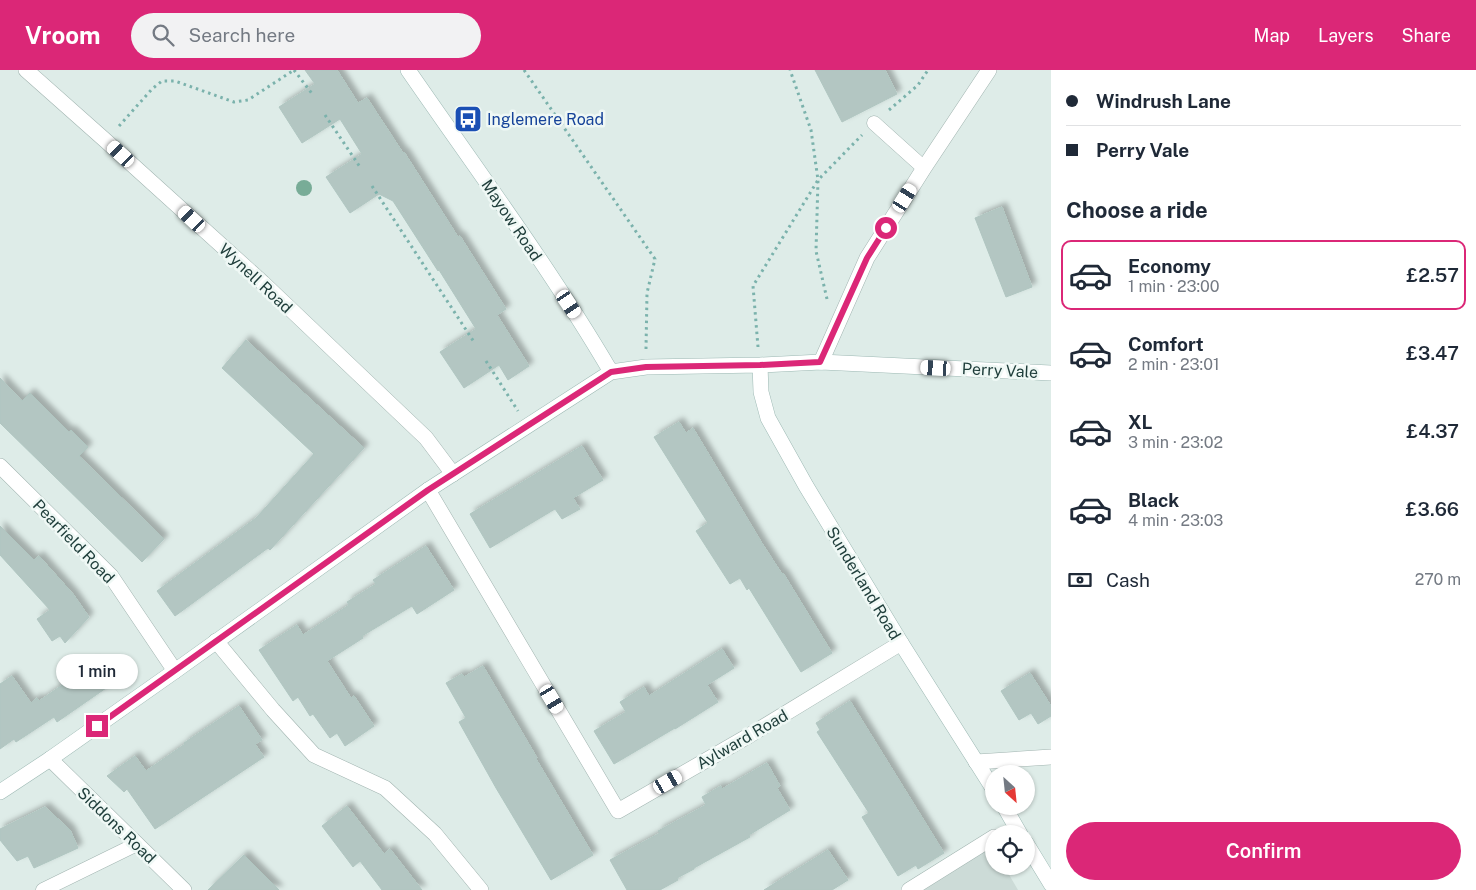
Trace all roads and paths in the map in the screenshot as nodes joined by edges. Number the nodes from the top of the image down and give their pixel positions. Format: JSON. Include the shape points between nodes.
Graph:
{"nodes":[{"id":1,"x":26,"y":70,"type":"edge"},
{"id":2,"x":294,"y":70,"type":"edge"},
{"id":3,"x":408,"y":70,"type":"edge"},
{"id":4,"x":524,"y":70,"type":"edge"},
{"id":5,"x":790,"y":70,"type":"edge"},
{"id":6,"x":990,"y":70,"type":"edge"},
{"id":7,"x":313,"y":95,"type":"dead end"},
{"id":8,"x":325,"y":115,"type":"dead end"},
{"id":9,"x":874,"y":123,"type":"dead end"},
{"id":10,"x":106,"y":141,"type":"junction"},
{"id":11,"x":360,"y":167,"type":"dead end"},
{"id":12,"x":924,"y":168,"type":"junction"},
{"id":13,"x":818,"y":180,"type":"junction"},
{"id":14,"x":372,"y":186,"type":"dead end"},
{"id":15,"x":834,"y":332,"type":"junction"},
{"id":16,"x":474,"y":342,"type":"dead end"},
{"id":17,"x":486,"y":361,"type":"dead end"},
{"id":18,"x":820,"y":362,"type":"junction"},
{"id":19,"x":760,"y":365,"type":"junction"},
{"id":20,"x":646,"y":367,"type":"junction"},
{"id":21,"x":611,"y":372,"type":"junction"},
{"id":22,"x":1051,"y":373,"type":"edge"},
{"id":23,"x":528,"y":427,"type":"junction"},
{"id":24,"x":0,"y":466,"type":"edge"},
{"id":25,"x":453,"y":474,"type":"junction"},
{"id":26,"x":428,"y":490,"type":"junction"},
{"id":27,"x":216,"y":641,"type":"junction"},
{"id":28,"x":901,"y":643,"type":"junction"},
{"id":29,"x":175,"y":671,"type":"junction"},
{"id":30,"x":1051,"y":756,"type":"edge"},
{"id":31,"x":50,"y":759,"type":"junction"},
{"id":32,"x":976,"y":762,"type":"junction"},
{"id":33,"x":985,"y":776,"type":"edge"},
{"id":34,"x":0,"y":792,"type":"edge"},
{"id":35,"x":985,"y":843,"type":"edge"},
{"id":36,"x":138,"y":844,"type":"junction"},
{"id":37,"x":1035,"y":858,"type":"edge"},
{"id":38,"x":1051,"y":884,"type":"edge"},
{"id":39,"x":43,"y":890,"type":"edge"},
{"id":40,"x":184,"y":890,"type":"edge"},
{"id":41,"x":481,"y":890,"type":"edge"},
{"id":42,"x":909,"y":890,"type":"edge"}],
"edges":[{"from":1,"to":10,"type":"street","name":"Wynell Road"},
{"from":2,"to":7,"type":"path"},
{"from":2,"to":10,"type":"path","via":[[248,100],[234,102],[174,80],[162,81]]},
{"from":3,"to":21,"type":"street","name":"Mayow Road","via":[[533,250]]},
{"from":4,"to":20,"type":"path","via":[[655,259],[647,293]]},
{"from":5,"to":13,"type":"path","via":[[811,130]]},
{"from":6,"to":12,"type":"street"},
{"from":8,"to":11,"type":"path"},
{"from":9,"to":12,"type":"lane"},
{"from":10,"to":25,"type":"street","name":"Wynell Road","via":[[426,438]]},
{"from":12,"to":15,"type":"street","via":[[867,258]]},
{"from":13,"to":15,"type":"path","via":[[816,251]]},
{"from":13,"to":19,"type":"path","via":[[753,286]]},
{"from":14,"to":16,"type":"path"},
{"from":15,"to":18,"type":"street"},
{"from":17,"to":23,"type":"path"},
{"from":18,"to":19,"type":"street","name":"Perry Vale"},
{"from":18,"to":22,"type":"street","name":"Perry Vale"},
{"from":19,"to":20,"type":"street","name":"Perry Vale"},
{"from":19,"to":28,"type":"street","name":"Sunderland Road","via":[[761,392],[768,418]]},
{"from":20,"to":21,"type":"street","name":"Perry Vale"},
{"from":21,"to":23,"type":"street","name":"Perry Vale"},
{"from":23,"to":25,"type":"street","name":"Perry Vale"},
{"from":24,"to":29,"type":"street","name":"Pearfield Road","via":[[111,576]]},
{"from":25,"to":26,"type":"street","name":"Perry Vale"},
{"from":26,"to":27,"type":"street","name":"Perry Vale"},
{"from":26,"to":28,"type":"street","name":"Aylward Road","via":[[618,810]]},
{"from":27,"to":29,"type":"street","name":"Perry Vale"},
{"from":27,"to":41,"type":"street","via":[[314,755],[385,788],[435,834]]},
{"from":28,"to":32,"type":"street","name":"Sunderland Road"},
{"from":29,"to":31,"type":"street","name":"Perry Vale"},
{"from":30,"to":32,"type":"street"},
{"from":31,"to":34,"type":"street","name":"Perry Vale"},
{"from":31,"to":36,"type":"street","name":"Siddons Road"},
{"from":32,"to":33,"type":"street","name":"Sunderland Road"},
{"from":35,"to":42,"type":"street"},
{"from":36,"to":39,"type":"lane"},
{"from":36,"to":40,"type":"street","name":"Siddons Road"},
{"from":37,"to":38,"type":"street"}]}
